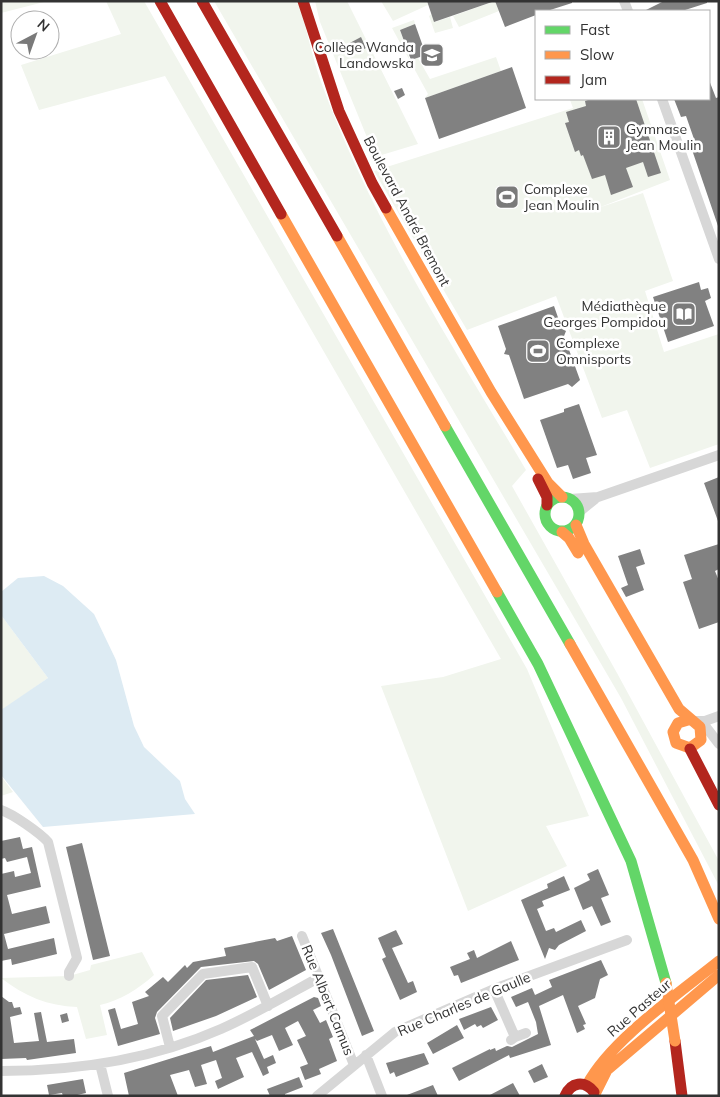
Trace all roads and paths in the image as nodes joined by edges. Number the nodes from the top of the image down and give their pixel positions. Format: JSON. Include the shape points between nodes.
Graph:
{"nodes":[{"id":1,"x":160,"y":1,"type":"edge"},
{"id":2,"x":202,"y":1,"type":"edge"},
{"id":3,"x":304,"y":3,"type":"edge"},
{"id":4,"x":662,"y":100,"type":"edge"},
{"id":5,"x":717,"y":247,"type":"edge"},
{"id":6,"x":719,"y":259,"type":"edge"},
{"id":7,"x":491,"y":392,"type":"junction"},
{"id":8,"x":719,"y":455,"type":"edge"},
{"id":9,"x":598,"y":497,"type":"junction"},
{"id":10,"x":566,"y":498,"type":"junction"},
{"id":11,"x":547,"y":505,"type":"junction"},
{"id":12,"x":579,"y":512,"type":"junction"},
{"id":13,"x":576,"y":525,"type":"junction"},
{"id":14,"x":562,"y":532,"type":"junction"},
{"id":15,"x":690,"y":720,"type":"junction"},
{"id":16,"x":708,"y":728,"type":"edge"},
{"id":17,"x":674,"y":729,"type":"junction"},
{"id":18,"x":719,"y":744,"type":"edge"},
{"id":19,"x":690,"y":749,"type":"junction"},
{"id":20,"x":719,"y":784,"type":"edge"},
{"id":21,"x":719,"y":805,"type":"edge"},
{"id":22,"x":1,"y":810,"type":"edge"},
{"id":23,"x":719,"y":919,"type":"edge"},
{"id":24,"x":302,"y":936,"type":"dead end"},
{"id":25,"x":627,"y":940,"type":"dead end"},
{"id":26,"x":719,"y":960,"type":"edge"},
{"id":27,"x":719,"y":975,"type":"edge"},
{"id":28,"x":69,"y":976,"type":"dead end"},
{"id":29,"x":320,"y":977,"type":"junction"},
{"id":30,"x":494,"y":988,"type":"junction"},
{"id":31,"x":268,"y":1006,"type":"junction"},
{"id":32,"x":526,"y":1033,"type":"dead end"},
{"id":33,"x":170,"y":1047,"type":"junction"},
{"id":34,"x":366,"y":1055,"type":"junction"},
{"id":35,"x":100,"y":1064,"type":"junction"},
{"id":36,"x":354,"y":1065,"type":"junction"},
{"id":37,"x":1,"y":1070,"type":"edge"},
{"id":38,"x":593,"y":1091,"type":"edge"},
{"id":39,"x":108,"y":1096,"type":"edge"},
{"id":40,"x":317,"y":1096,"type":"edge"},
{"id":41,"x":382,"y":1096,"type":"edge"},
{"id":42,"x":565,"y":1096,"type":"edge"},
{"id":43,"x":682,"y":1096,"type":"edge"}],
"edges":[{"from":1,"to":43,"type":"main road","bridge":true,"via":[[538,664],[632,861],[666,983]]},
{"from":2,"to":23,"type":"main road","via":[[694,860]]},
{"from":3,"to":7,"type":"main road","name":"Boulevard André Bremont","via":[[327,79],[364,168]]},
{"from":4,"to":5,"type":"street"},
{"from":5,"to":6,"type":"street"},
{"from":7,"to":10,"type":"main road","name":"Boulevard André Bremont","via":[[548,483]]},
{"from":7,"to":11,"type":"main road","name":"Boulevard André Bremont","via":[[541,486]]},
{"from":8,"to":9,"type":"street"},
{"from":9,"to":10,"type":"street"},
{"from":9,"to":12,"type":"street"},
{"from":10,"to":11,"type":"main road"},
{"from":10,"to":12,"type":"main road","via":[[575,503]]},
{"from":11,"to":14,"type":"main road","via":[[548,524]]},
{"from":12,"to":13,"type":"main road"},
{"from":13,"to":14,"type":"main road"},
{"from":13,"to":15,"type":"main road","via":[[654,668],[679,709]]},
{"from":14,"to":17,"type":"main road","via":[[581,558],[668,710]]},
{"from":15,"to":16,"type":"main road","via":[[700,728]]},
{"from":15,"to":17,"type":"main road","via":[[681,722]]},
{"from":16,"to":18,"type":"street"},
{"from":16,"to":19,"type":"main road","via":[[697,745]]},
{"from":16,"to":20,"type":"main road","via":[[705,754]]},
{"from":17,"to":19,"type":"main road","via":[[676,743]]},
{"from":19,"to":21,"type":"main road"},
{"from":22,"to":28,"type":"street","via":[[12,814],[48,842],[77,958]]},
{"from":24,"to":29,"type":"street","name":"Rue Albert Camus"},
{"from":25,"to":30,"type":"street","name":"Rue Charles de Gaulle"},
{"from":26,"to":38,"type":"main road","name":"Rue Pasteur","via":[[602,1062],[593,1072]]},
{"from":27,"to":38,"type":"main road","name":"Rue Pasteur","via":[[607,1070]]},
{"from":29,"to":31,"type":"street"},
{"from":29,"to":36,"type":"street","name":"Rue Albert Camus"},
{"from":30,"to":32,"type":"street","via":[[513,1038]]},
{"from":30,"to":34,"type":"street","name":"Rue Charles de Gaulle","via":[[395,1032]]},
{"from":31,"to":33,"type":"street","via":[[220,1029]]},
{"from":31,"to":33,"type":"street","via":[[252,967],[203,974],[162,1016]]},
{"from":33,"to":35,"type":"street"},
{"from":34,"to":36,"type":"street","name":"Rue Charles de Gaulle"},
{"from":34,"to":41,"type":"street"},
{"from":35,"to":37,"type":"street"},
{"from":35,"to":39,"type":"street"},
{"from":36,"to":40,"type":"street","name":"Rue Charles de Gaulle"},
{"from":38,"to":42,"type":"main road","via":[[573,1085]]}]}
